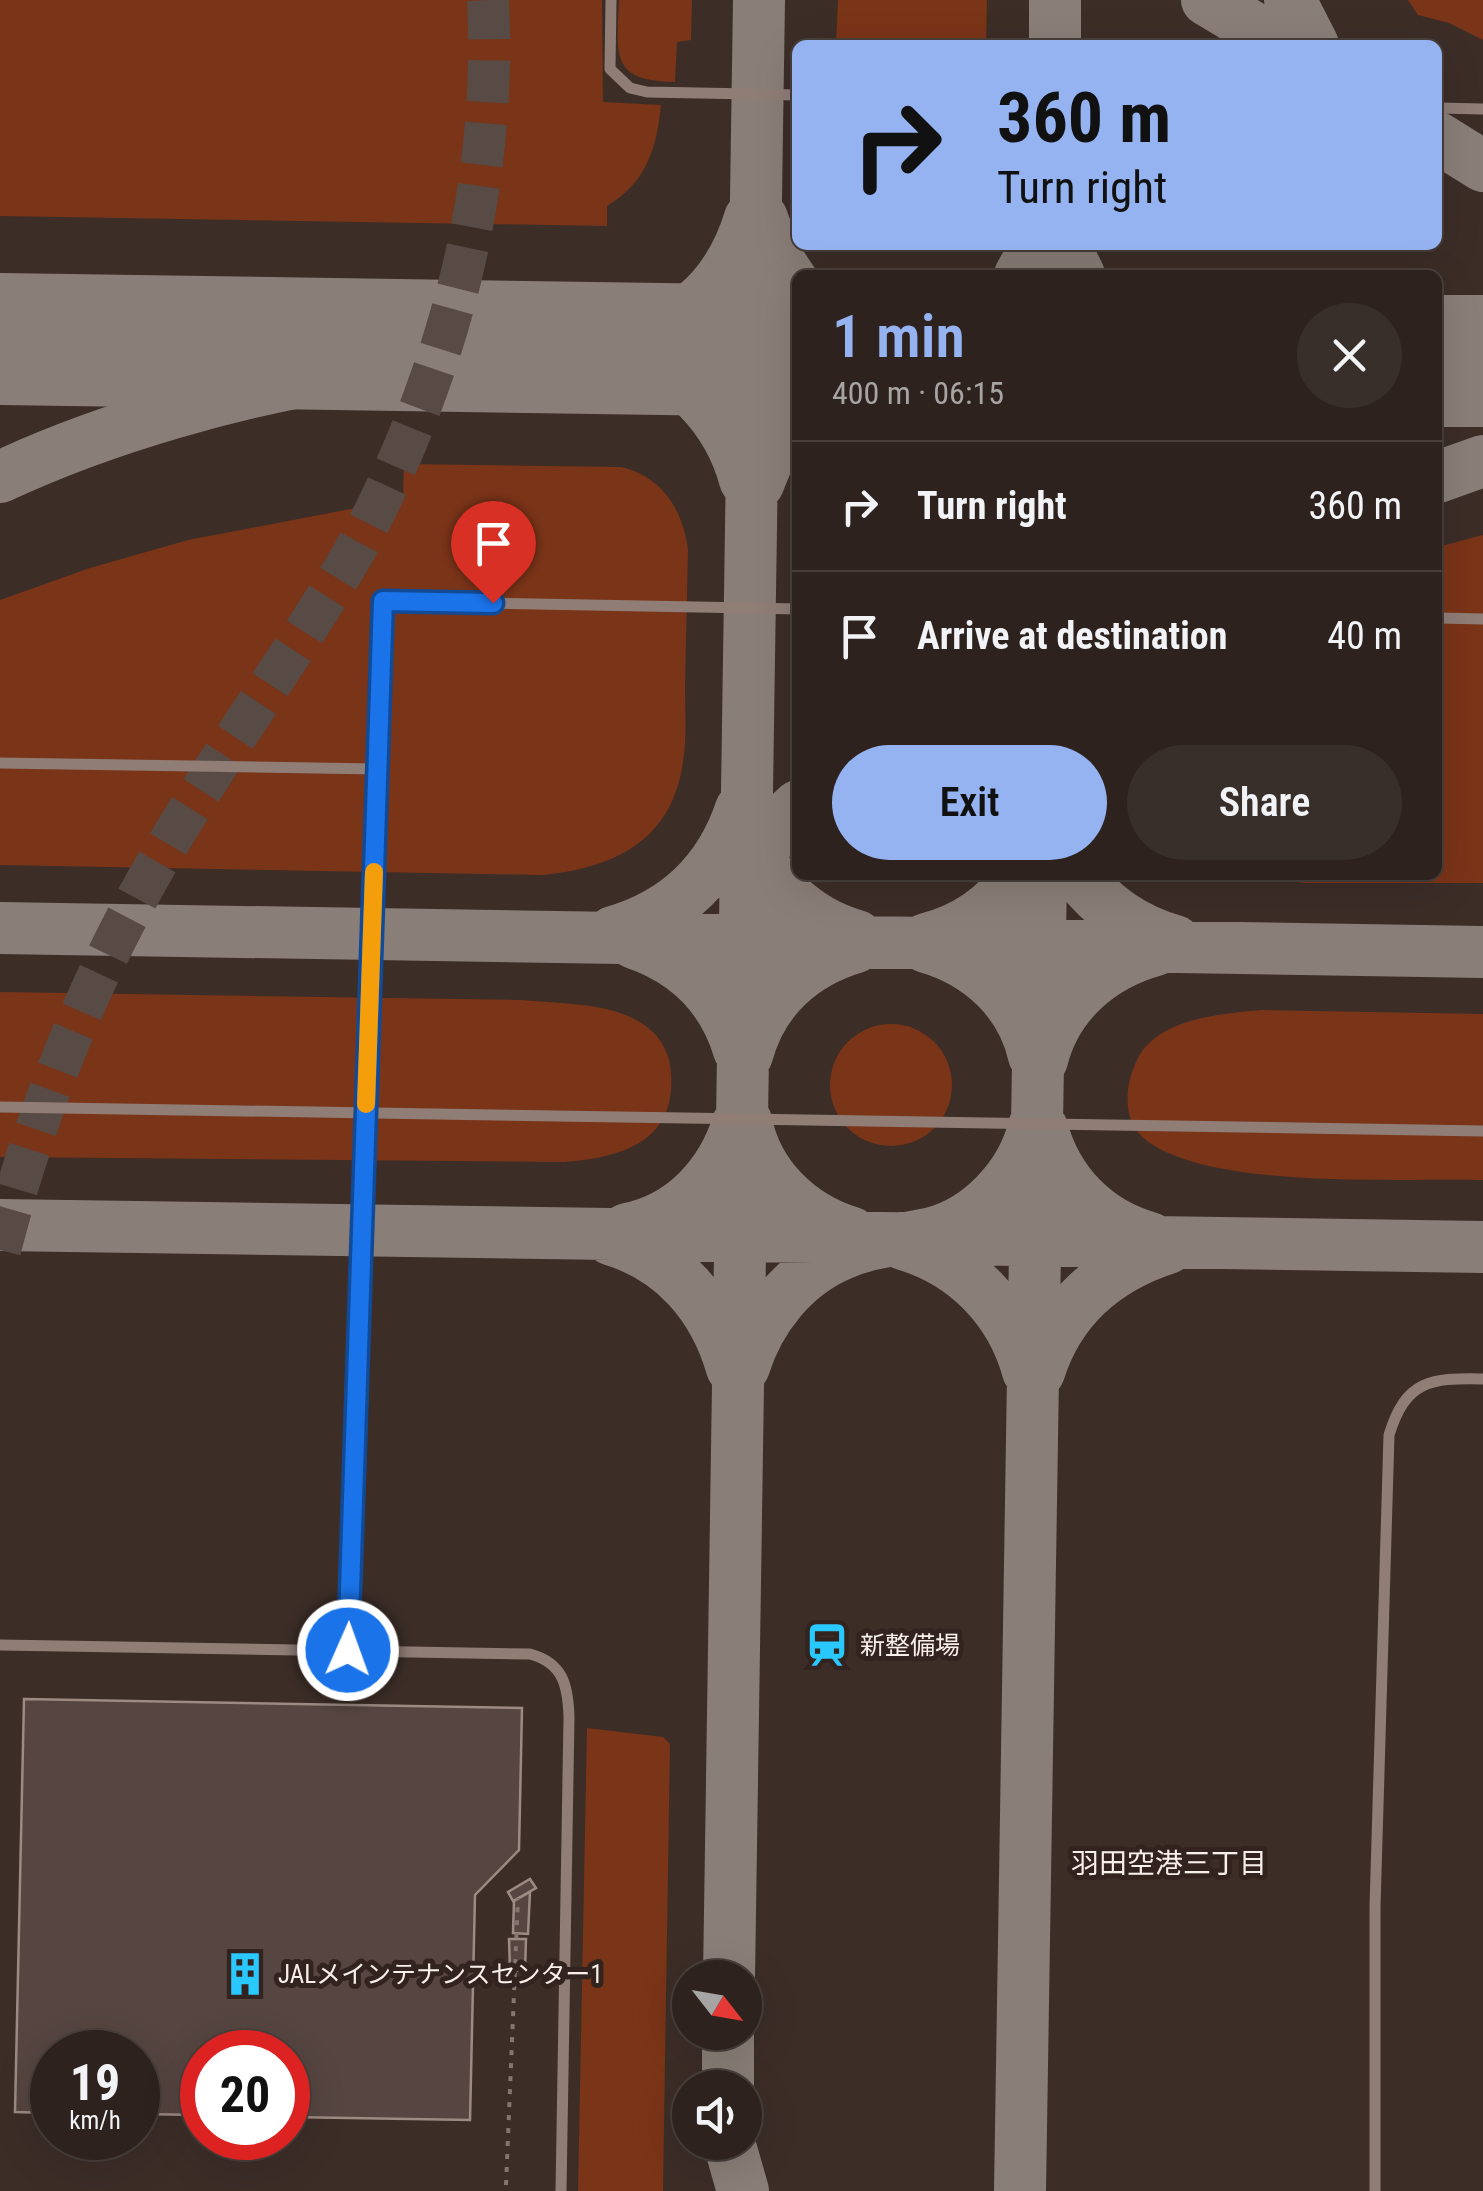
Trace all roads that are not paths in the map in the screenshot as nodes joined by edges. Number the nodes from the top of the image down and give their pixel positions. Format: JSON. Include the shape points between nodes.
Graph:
{"nodes":[{"id":1,"x":610,"y":0,"type":"edge"},
{"id":2,"x":792,"y":94,"type":"edge"},
{"id":3,"x":1442,"y":108,"type":"edge"},
{"id":4,"x":1483,"y":109,"type":"edge"},
{"id":5,"x":792,"y":609,"type":"edge"},
{"id":6,"x":1442,"y":618,"type":"edge"},
{"id":7,"x":1483,"y":619,"type":"edge"},
{"id":8,"x":0,"y":763,"type":"edge"},
{"id":9,"x":378,"y":769,"type":"junction"},
{"id":10,"x":0,"y":1107,"type":"edge"},
{"id":11,"x":366,"y":1114,"type":"junction"},
{"id":12,"x":1483,"y":1131,"type":"edge"},
{"id":13,"x":1483,"y":1380,"type":"edge"},
{"id":14,"x":0,"y":1645,"type":"edge"},
{"id":15,"x":348,"y":1650,"type":"junction"},
{"id":16,"x":561,"y":2191,"type":"edge"},
{"id":17,"x":1375,"y":2191,"type":"edge"}],
"edges":[{"from":1,"to":2,"type":"lane","via":[[610,69],[630,88]]},
{"from":3,"to":4,"type":"lane"},
{"from":5,"to":9,"type":"lane","via":[[383,601]]},
{"from":6,"to":7,"type":"lane"},
{"from":8,"to":9,"type":"lane"},
{"from":9,"to":11,"type":"lane"},
{"from":10,"to":11,"type":"lane"},
{"from":11,"to":12,"type":"lane"},
{"from":11,"to":15,"type":"lane"},
{"from":13,"to":17,"type":"lane","via":[[1446,1378],[1413,1390],[1388,1435]]},
{"from":14,"to":15,"type":"lane"},
{"from":15,"to":16,"type":"lane","via":[[530,1654],[561,1672],[569,1717]]}]}
